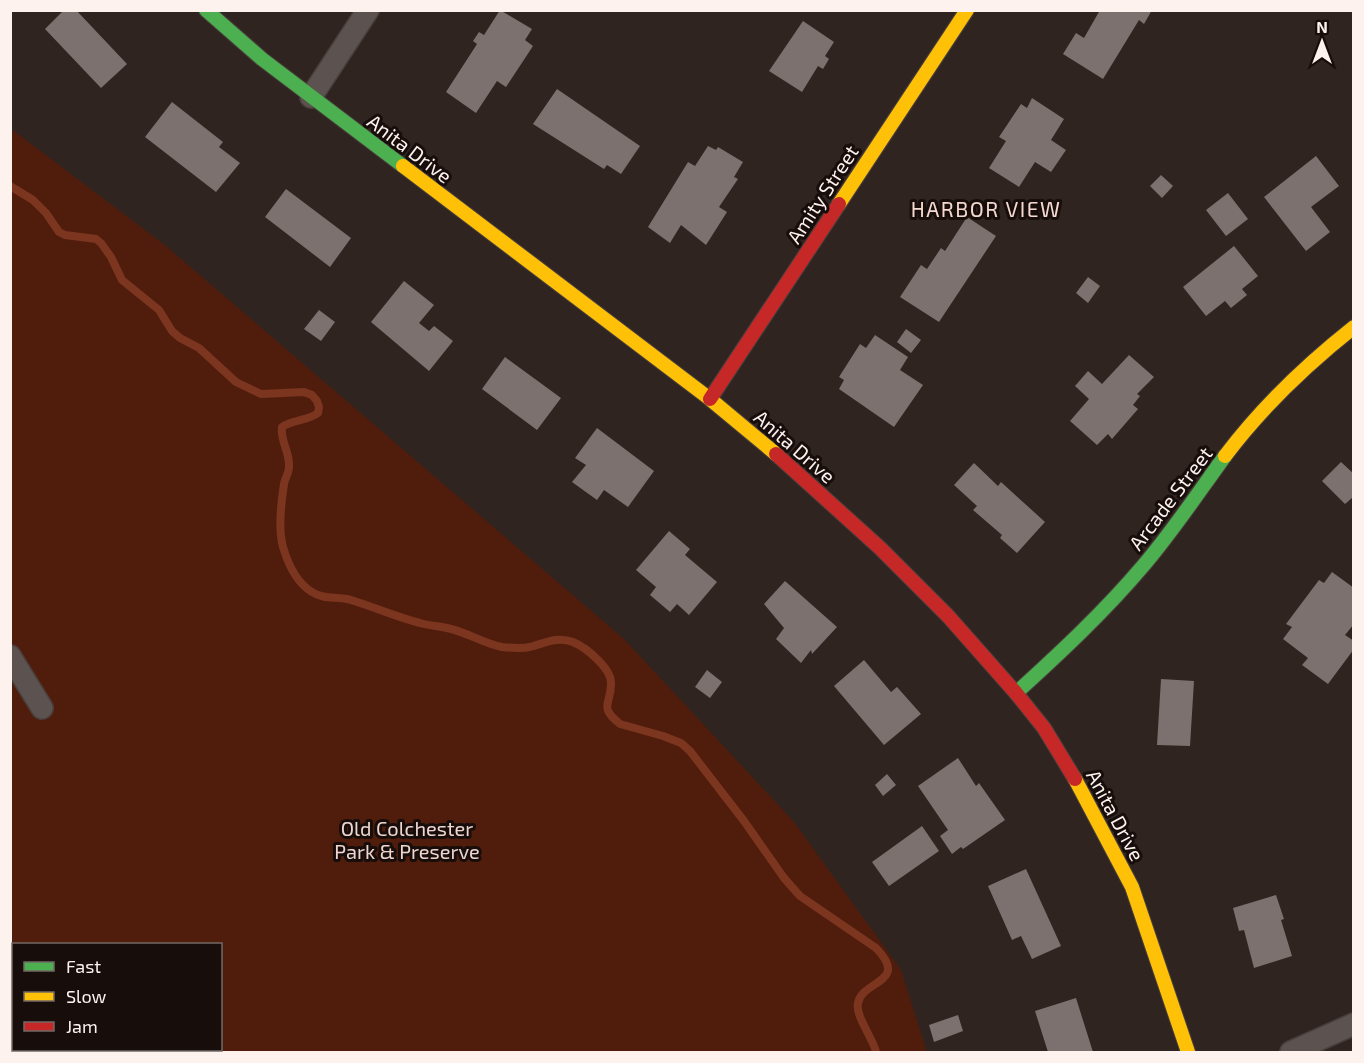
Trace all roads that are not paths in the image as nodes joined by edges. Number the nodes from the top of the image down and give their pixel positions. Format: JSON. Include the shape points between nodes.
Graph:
{"nodes":[{"id":1,"x":206,"y":10,"type":"edge"},
{"id":2,"x":368,"y":10,"type":"edge"},
{"id":3,"x":967,"y":10,"type":"edge"},
{"id":4,"x":311,"y":97,"type":"junction"},
{"id":5,"x":1353,"y":327,"type":"edge"},
{"id":6,"x":710,"y":399,"type":"junction"},
{"id":7,"x":10,"y":656,"type":"edge"},
{"id":8,"x":1017,"y":693,"type":"junction"},
{"id":9,"x":42,"y":708,"type":"dead end"},
{"id":10,"x":1353,"y":1024,"type":"edge"},
{"id":11,"x":1188,"y":1053,"type":"edge"},
{"id":12,"x":1291,"y":1053,"type":"edge"}],
"edges":[{"from":1,"to":4,"type":"street","name":"Anita Drive"},
{"from":2,"to":4,"type":"street"},
{"from":3,"to":6,"type":"street","name":"Amity Street"},
{"from":4,"to":6,"type":"street","name":"Anita Drive"},
{"from":5,"to":8,"type":"street","name":"Arcade Street","via":[[1278,392],[1119,595]]},
{"from":6,"to":8,"type":"street","name":"Anita Drive","via":[[880,548]]},
{"from":7,"to":9,"type":"street"},
{"from":8,"to":11,"type":"street","name":"Anita Drive","via":[[1080,786],[1132,887]]},
{"from":10,"to":12,"type":"street"}]}
